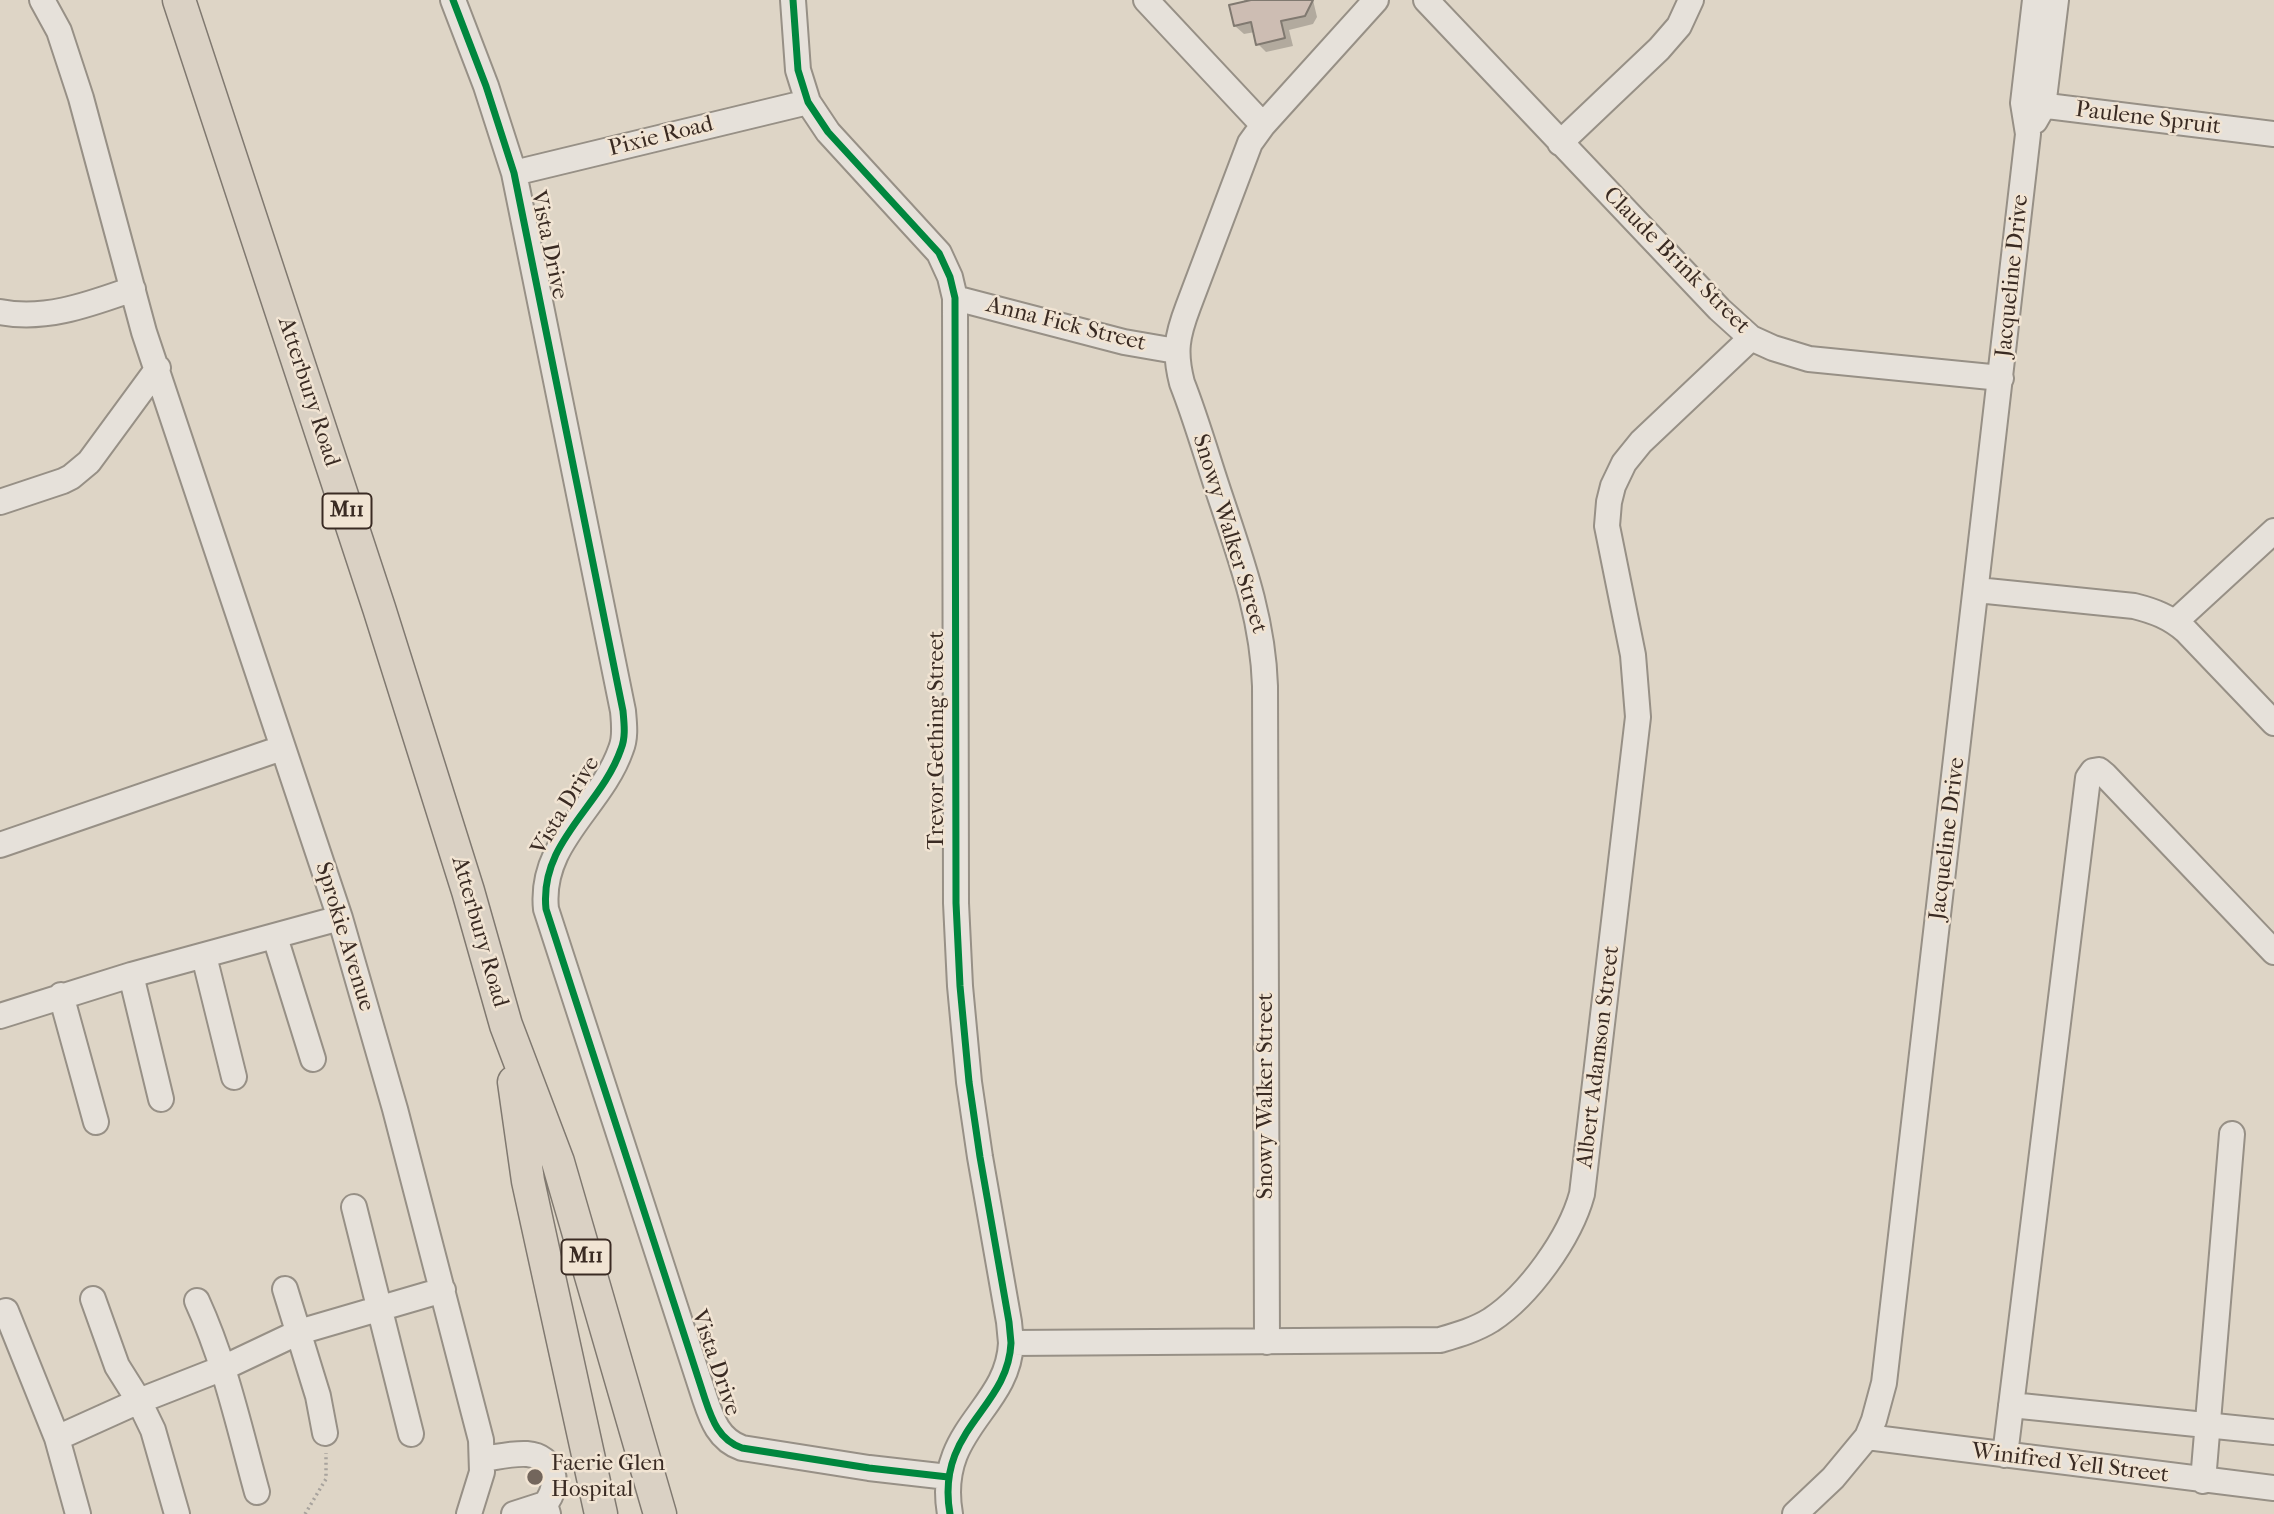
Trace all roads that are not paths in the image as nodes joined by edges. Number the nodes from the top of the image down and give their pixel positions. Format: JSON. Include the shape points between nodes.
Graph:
{"nodes":[{"id":1,"x":42,"y":0,"type":"edge"},
{"id":2,"x":179,"y":0,"type":"edge"},
{"id":3,"x":453,"y":0,"type":"edge"},
{"id":4,"x":793,"y":0,"type":"edge"},
{"id":5,"x":1146,"y":0,"type":"edge"},
{"id":6,"x":1376,"y":0,"type":"edge"},
{"id":7,"x":1426,"y":0,"type":"edge"},
{"id":8,"x":1691,"y":0,"type":"edge"},
{"id":9,"x":2035,"y":0,"type":"edge"},
{"id":10,"x":2056,"y":0,"type":"edge"},
{"id":11,"x":808,"y":102,"type":"junction"},
{"id":12,"x":2033,"y":105,"type":"junction"},
{"id":13,"x":1264,"y":125,"type":"junction"},
{"id":14,"x":2274,"y":134,"type":"edge"},
{"id":15,"x":1560,"y":143,"type":"junction"},
{"id":16,"x":513,"y":173,"type":"junction"},
{"id":17,"x":133,"y":289,"type":"junction"},
{"id":18,"x":955,"y":298,"type":"junction"},
{"id":19,"x":0,"y":312,"type":"edge"},
{"id":20,"x":1751,"y":338,"type":"junction"},
{"id":21,"x":1176,"y":351,"type":"junction"},
{"id":22,"x":158,"y":368,"type":"junction"},
{"id":23,"x":2001,"y":378,"type":"junction"},
{"id":24,"x":0,"y":502,"type":"edge"},
{"id":25,"x":2274,"y":531,"type":"edge"},
{"id":26,"x":1977,"y":590,"type":"junction"},
{"id":27,"x":2175,"y":622,"type":"junction"},
{"id":28,"x":2274,"y":723,"type":"edge"},
{"id":29,"x":282,"y":748,"type":"junction"},
{"id":30,"x":0,"y":845,"type":"edge"},
{"id":31,"x":340,"y":918,"type":"junction"},
{"id":32,"x":275,"y":937,"type":"junction"},
{"id":33,"x":2274,"y":952,"type":"edge"},
{"id":34,"x":204,"y":956,"type":"junction"},
{"id":35,"x":131,"y":975,"type":"junction"},
{"id":36,"x":61,"y":995,"type":"junction"},
{"id":37,"x":0,"y":1016,"type":"edge"},
{"id":38,"x":506,"y":1025,"type":"junction"},
{"id":39,"x":313,"y":1059,"type":"dead end"},
{"id":40,"x":234,"y":1077,"type":"dead end"},
{"id":41,"x":161,"y":1099,"type":"dead end"},
{"id":42,"x":96,"y":1122,"type":"dead end"},
{"id":43,"x":2232,"y":1134,"type":"dead end"},
{"id":44,"x":354,"y":1207,"type":"dead end"},
{"id":45,"x":285,"y":1289,"type":"dead end"},
{"id":46,"x":443,"y":1290,"type":"junction"},
{"id":47,"x":93,"y":1299,"type":"dead end"},
{"id":48,"x":197,"y":1301,"type":"dead end"},
{"id":49,"x":380,"y":1307,"type":"junction"},
{"id":50,"x":6,"y":1311,"type":"dead end"},
{"id":51,"x":299,"y":1332,"type":"junction"},
{"id":52,"x":1011,"y":1342,"type":"junction"},
{"id":53,"x":1268,"y":1342,"type":"junction"},
{"id":54,"x":223,"y":1368,"type":"junction"},
{"id":55,"x":139,"y":1401,"type":"junction"},
{"id":56,"x":2011,"y":1405,"type":"junction"},
{"id":57,"x":2208,"y":1426,"type":"junction"},
{"id":58,"x":2274,"y":1432,"type":"edge"},
{"id":59,"x":325,"y":1433,"type":"road end"},
{"id":60,"x":411,"y":1434,"type":"dead end"},
{"id":61,"x":1867,"y":1437,"type":"junction"},
{"id":62,"x":57,"y":1438,"type":"junction"},
{"id":63,"x":2005,"y":1455,"type":"junction"},
{"id":64,"x":483,"y":1459,"type":"junction"},
{"id":65,"x":948,"y":1477,"type":"junction"},
{"id":66,"x":2203,"y":1481,"type":"junction"},
{"id":67,"x":2274,"y":1488,"type":"edge"},
{"id":68,"x":257,"y":1492,"type":"dead end"},
{"id":69,"x":546,"y":1509,"type":"edge"},
{"id":70,"x":78,"y":1514,"type":"edge"},
{"id":71,"x":177,"y":1514,"type":"edge"},
{"id":72,"x":469,"y":1514,"type":"edge"},
{"id":73,"x":514,"y":1514,"type":"edge"},
{"id":74,"x":601,"y":1514,"type":"edge"},
{"id":75,"x":660,"y":1514,"type":"edge"},
{"id":76,"x":950,"y":1514,"type":"edge"},
{"id":77,"x":1795,"y":1514,"type":"edge"}],
"edges":[{"from":1,"to":17,"type":"street","name":"Sprokie Avenue","via":[[59,31],[77,87]]},
{"from":2,"to":38,"type":"main road","name":"Atterbury Road","number":"M11","via":[[379,608]]},
{"from":3,"to":16,"type":"street","name":"Vista Drive"},
{"from":4,"to":11,"type":"street","name":"Trevor Gething Street","via":[[798,70]]},
{"from":5,"to":13,"type":"street"},
{"from":6,"to":13,"type":"street","name":"Snowy Walker Street"},
{"from":7,"to":15,"type":"street","name":"Claude Brink Street"},
{"from":8,"to":15,"type":"street","via":[[1682,22],[1666,42]]},
{"from":9,"to":12,"type":"street","name":"Jacqueline Drive"},
{"from":10,"to":12,"type":"street","name":"Jacqueline Drive"},
{"from":11,"to":16,"type":"street","name":"Pixie Road"},
{"from":11,"to":18,"type":"street","name":"Trevor Gething Street","via":[[828,132],[942,257]]},
{"from":12,"to":14,"type":"street","name":"Paulene Spruit"},
{"from":12,"to":23,"type":"street","name":"Jacqueline Drive"},
{"from":13,"to":21,"type":"street","name":"Snowy Walker Street","via":[[1250,143],[1234,180],[1180,328]]},
{"from":15,"to":20,"type":"street","name":"Claude Brink Street"},
{"from":16,"to":65,"type":"street","name":"Vista Drive","via":[[624,723],[622,747],[611,771],[562,843],[547,874],[547,909],[705,1399],[720,1434],[741,1448]]},
{"from":17,"to":19,"type":"street","via":[[42,315]]},
{"from":17,"to":22,"type":"street","name":"Sprokie Avenue"},
{"from":18,"to":21,"type":"street","name":"Anna Fick Street"},
{"from":18,"to":52,"type":"street","name":"Trevor Gething Street","via":[[960,986],[975,1127]]},
{"from":20,"to":23,"type":"street","name":"Claude Brink Street","via":[[1810,359]]},
{"from":20,"to":53,"type":"street","name":"Albert Adamson Street","via":[[1632,452],[1617,475],[1609,502],[1607,526],[1633,655],[1638,717],[1585,1175],[1575,1217],[1552,1256],[1518,1297],[1491,1320],[1469,1331],[1440,1340]]},
{"from":21,"to":53,"type":"street","name":"Snowy Walker Street","via":[[1182,383],[1245,570],[1263,652]]},
{"from":22,"to":24,"type":"street","via":[[81,469],[63,481]]},
{"from":22,"to":29,"type":"street","name":"Sprokie Avenue"},
{"from":23,"to":26,"type":"street","name":"Jacqueline Drive"},
{"from":25,"to":27,"type":"street"},
{"from":26,"to":27,"type":"street","via":[[2134,606]]},
{"from":26,"to":61,"type":"street","name":"Jacqueline Drive","via":[[1884,1383]]},
{"from":27,"to":28,"type":"street"},
{"from":29,"to":30,"type":"street"},
{"from":29,"to":31,"type":"street","name":"Sprokie Avenue"},
{"from":31,"to":32,"type":"street"},
{"from":31,"to":46,"type":"street","name":"Sprokie Avenue"},
{"from":32,"to":34,"type":"street"},
{"from":32,"to":39,"type":"street"},
{"from":33,"to":56,"type":"street","via":[[2105,775],[2093,771],[2088,778]]},
{"from":34,"to":35,"type":"street"},
{"from":34,"to":40,"type":"street"},
{"from":35,"to":36,"type":"street"},
{"from":35,"to":41,"type":"street"},
{"from":36,"to":37,"type":"street"},
{"from":36,"to":42,"type":"street"},
{"from":38,"to":74,"type":"main road","name":"Atterbury Road","number":"M11","via":[[528,1181]]},
{"from":38,"to":75,"type":"main road","name":"Atterbury Road","number":"M11","via":[[558,1162]]},
{"from":43,"to":57,"type":"street"},
{"from":44,"to":49,"type":"street"},
{"from":45,"to":51,"type":"street"},
{"from":46,"to":49,"type":"street"},
{"from":46,"to":64,"type":"street","name":"Sprokie Avenue"},
{"from":47,"to":55,"type":"street","via":[[117,1366]]},
{"from":48,"to":54,"type":"street"},
{"from":49,"to":51,"type":"street"},
{"from":49,"to":60,"type":"street"},
{"from":50,"to":62,"type":"street"},
{"from":51,"to":54,"type":"street"},
{"from":51,"to":59,"type":"street"},
{"from":52,"to":53,"type":"street","name":"Albert Adamson Street"},
{"from":52,"to":65,"type":"street","name":"Trevor Gething Street","via":[[1006,1370],[956,1448]]},
{"from":54,"to":55,"type":"street"},
{"from":54,"to":68,"type":"street"},
{"from":55,"to":62,"type":"street"},
{"from":55,"to":71,"type":"street","via":[[160,1451]]},
{"from":56,"to":57,"type":"street"},
{"from":56,"to":63,"type":"street"},
{"from":57,"to":58,"type":"street"},
{"from":57,"to":66,"type":"street"},
{"from":61,"to":63,"type":"street","name":"Winifred Yell Street"},
{"from":61,"to":77,"type":"street","name":"Jacqueline Drive"},
{"from":62,"to":70,"type":"street"},
{"from":63,"to":66,"type":"street","name":"Winifred Yell Street"},
{"from":64,"to":69,"type":"street","via":[[527,1454],[544,1461],[555,1479]]},
{"from":64,"to":72,"type":"street","name":"Sprokie Avenue"},
{"from":65,"to":76,"type":"street","name":"Trevor Gething Street"},
{"from":66,"to":67,"type":"street","name":"Winifred Yell Street"},
{"from":69,"to":73,"type":"street"}]}
